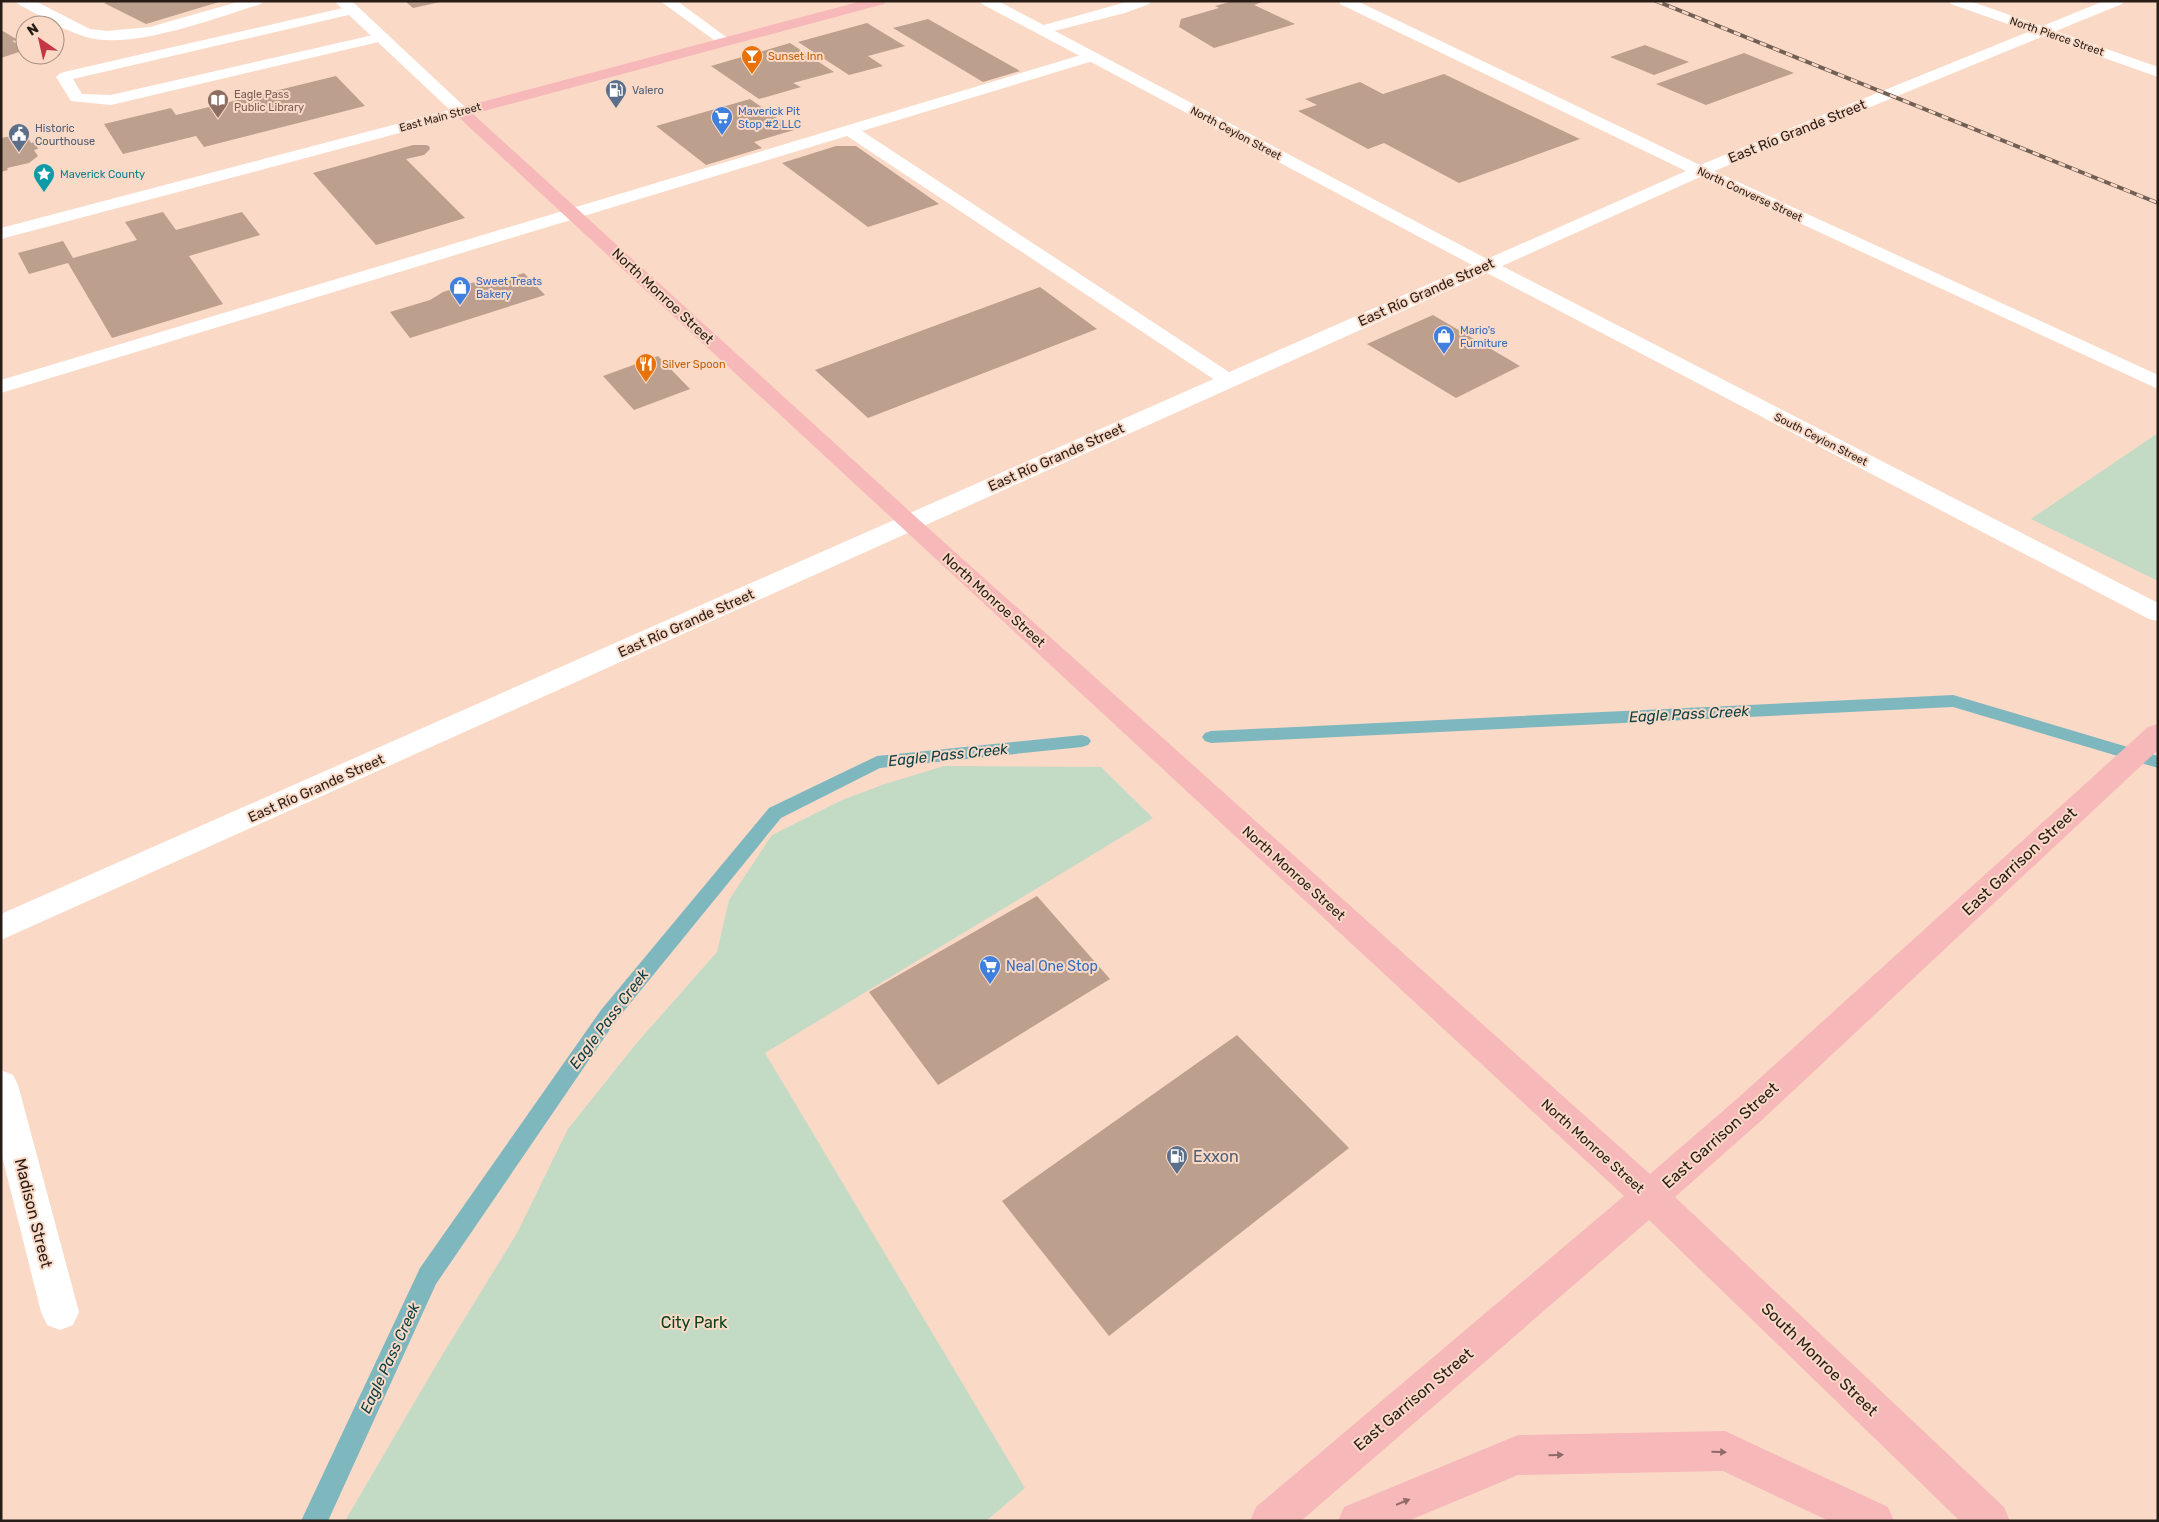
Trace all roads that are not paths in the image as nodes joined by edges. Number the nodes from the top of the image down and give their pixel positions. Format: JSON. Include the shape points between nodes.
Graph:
{"nodes":[{"id":1,"x":23,"y":1,"type":"edge"},
{"id":2,"x":256,"y":1,"type":"edge"},
{"id":3,"x":667,"y":1,"type":"edge"},
{"id":4,"x":879,"y":1,"type":"edge"},
{"id":5,"x":988,"y":1,"type":"edge"},
{"id":6,"x":1144,"y":1,"type":"edge"},
{"id":7,"x":1344,"y":1,"type":"edge"},
{"id":8,"x":1956,"y":1,"type":"edge"},
{"id":9,"x":2117,"y":1,"type":"edge"},
{"id":10,"x":346,"y":5,"type":"edge"},
{"id":11,"x":1042,"y":30,"type":"junction"},
{"id":12,"x":2043,"y":32,"type":"junction"},
{"id":13,"x":382,"y":37,"type":"junction"},
{"id":14,"x":726,"y":42,"type":"junction"},
{"id":15,"x":1091,"y":56,"type":"junction"},
{"id":16,"x":2158,"y":72,"type":"edge"},
{"id":17,"x":461,"y":112,"type":"junction"},
{"id":18,"x":849,"y":130,"type":"junction"},
{"id":19,"x":1700,"y":171,"type":"junction"},
{"id":20,"x":573,"y":214,"type":"junction"},
{"id":21,"x":1,"y":234,"type":"edge"},
{"id":22,"x":1485,"y":265,"type":"junction"},
{"id":23,"x":1228,"y":380,"type":"junction"},
{"id":24,"x":2158,"y":383,"type":"edge"},
{"id":25,"x":1,"y":387,"type":"edge"},
{"id":26,"x":909,"y":523,"type":"junction"},
{"id":27,"x":2158,"y":613,"type":"edge"},
{"id":28,"x":2158,"y":734,"type":"edge"},
{"id":29,"x":1,"y":928,"type":"edge"},
{"id":30,"x":1,"y":1085,"type":"edge"},
{"id":31,"x":1650,"y":1197,"type":"junction"},
{"id":32,"x":60,"y":1312,"type":"dead end"},
{"id":33,"x":1270,"y":1521,"type":"edge"},
{"id":34,"x":1358,"y":1521,"type":"edge"},
{"id":35,"x":1874,"y":1521,"type":"edge"},
{"id":36,"x":1990,"y":1521,"type":"edge"}],
"edges":[{"from":1,"to":2,"type":"street","via":[[87,33],[98,35],[162,28]]},
{"from":3,"to":14,"type":"street"},
{"from":4,"to":14,"type":"main road","name":"East Main Street"},
{"from":5,"to":11,"type":"street","name":"North Ceylon Street"},
{"from":6,"to":11,"type":"street"},
{"from":7,"to":19,"type":"street","name":"North Converse Street"},
{"from":8,"to":12,"type":"street","name":"North Pierce Street"},
{"from":9,"to":12,"type":"street","name":"East Río Grande Street"},
{"from":10,"to":13,"type":"street","name":"North Monroe Street"},
{"from":10,"to":13,"type":"street","via":[[64,77],[77,98],[111,100]]},
{"from":11,"to":15,"type":"street","name":"North Ceylon Street"},
{"from":12,"to":16,"type":"street","name":"North Pierce Street"},
{"from":12,"to":19,"type":"street","name":"East Río Grande Street"},
{"from":13,"to":17,"type":"street","name":"North Monroe Street"},
{"from":14,"to":17,"type":"main road","name":"East Main Street"},
{"from":15,"to":18,"type":"street"},
{"from":15,"to":22,"type":"street","name":"North Ceylon Street"},
{"from":17,"to":20,"type":"main road","name":"North Monroe Street"},
{"from":17,"to":21,"type":"street","name":"East Main Street"},
{"from":18,"to":20,"type":"street"},
{"from":18,"to":23,"type":"street"},
{"from":19,"to":22,"type":"street","name":"East Río Grande Street"},
{"from":19,"to":24,"type":"street","name":"North Converse Street"},
{"from":20,"to":25,"type":"street"},
{"from":20,"to":26,"type":"main road","name":"North Monroe Street"},
{"from":22,"to":23,"type":"street","name":"East Río Grande Street"},
{"from":22,"to":27,"type":"street","name":"South Ceylon Street"},
{"from":23,"to":26,"type":"street","name":"East Río Grande Street"},
{"from":26,"to":29,"type":"street","name":"East Río Grande Street"},
{"from":26,"to":31,"type":"main road","name":"North Monroe Street"},
{"from":28,"to":31,"type":"main road","name":"East Garrison Street"},
{"from":30,"to":32,"type":"street","name":"Madison Street"},
{"from":31,"to":33,"type":"main road","name":"East Garrison Street"},
{"from":31,"to":36,"type":"main road","name":"South Monroe Street"},
{"from":34,"to":35,"type":"main road","one_way":true,"via":[[1518,1455],[1725,1451]]}]}
